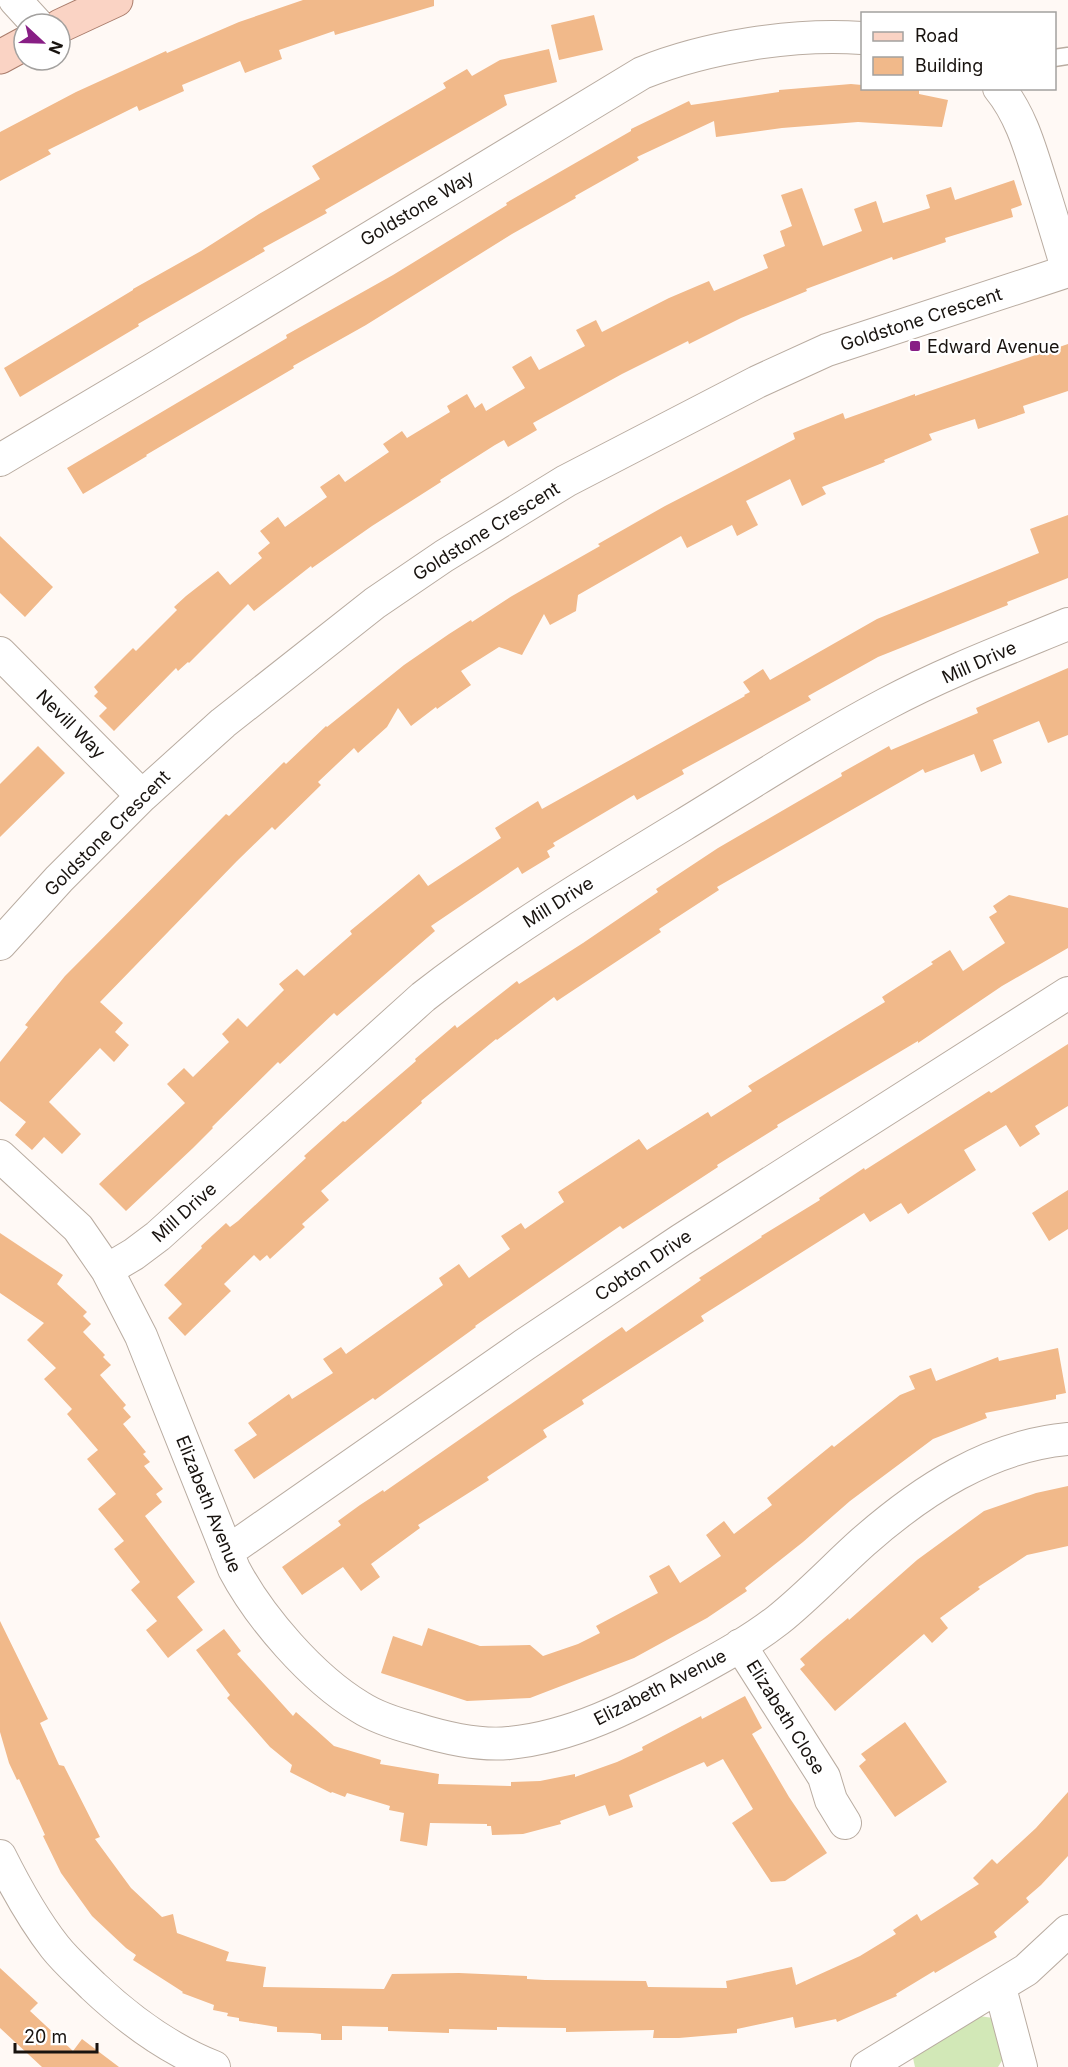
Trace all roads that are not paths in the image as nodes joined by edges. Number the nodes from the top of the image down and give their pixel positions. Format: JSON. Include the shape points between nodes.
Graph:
{"nodes":[{"id":1,"x":15,"y":0,"type":"edge"},
{"id":2,"x":116,"y":0,"type":"edge"},
{"id":3,"x":26,"y":12,"type":"edge"},
{"id":4,"x":72,"y":20,"type":"edge"},
{"id":5,"x":861,"y":38,"type":"edge"},
{"id":6,"x":1001,"y":90,"type":"edge"},
{"id":7,"x":1068,"y":271,"type":"edge"},
{"id":8,"x":0,"y":460,"type":"edge"},
{"id":9,"x":1068,"y":624,"type":"edge"},
{"id":10,"x":0,"y":653,"type":"edge"},
{"id":11,"x":142,"y":796,"type":"junction"},
{"id":12,"x":0,"y":944,"type":"edge"},
{"id":13,"x":1068,"y":993,"type":"edge"},
{"id":14,"x":0,"y":1156,"type":"edge"},
{"id":15,"x":108,"y":1270,"type":"junction"},
{"id":16,"x":1068,"y":1439,"type":"edge"},
{"id":17,"x":227,"y":1551,"type":"junction"},
{"id":18,"x":740,"y":1645,"type":"junction"},
{"id":19,"x":845,"y":1823,"type":"dead end"},
{"id":20,"x":0,"y":1856,"type":"edge"},
{"id":21,"x":1068,"y":1931,"type":"edge"},
{"id":22,"x":997,"y":1988,"type":"junction"},
{"id":23,"x":214,"y":2067,"type":"edge"},
{"id":24,"x":867,"y":2067,"type":"edge"},
{"id":25,"x":1021,"y":2067,"type":"edge"}],
"edges":[{"from":1,"to":3,"type":"street"},
{"from":2,"to":4,"type":"main road"},
{"from":5,"to":8,"type":"street","name":"Goldstone Way","via":[[805,38],[734,47],[680,58],[642,73]]},
{"from":6,"to":7,"type":"street","via":[[1030,147]]},
{"from":7,"to":11,"type":"street","name":"Goldstone Crescent","via":[[827,350],[566,481],[375,603],[222,723]]},
{"from":9,"to":15,"type":"street","name":"Mill Drive","via":[[886,704],[514,930],[423,997],[158,1236]]},
{"from":10,"to":11,"type":"street","name":"Nevill Way"},
{"from":11,"to":12,"type":"street","name":"Goldstone Crescent"},
{"from":13,"to":17,"type":"street","name":"Cobton Drive","via":[[681,1240]]},
{"from":14,"to":15,"type":"street","name":"Elizabeth Avenue","via":[[78,1228]]},
{"from":15,"to":17,"type":"street","name":"Elizabeth Avenue","via":[[141,1336]]},
{"from":16,"to":18,"type":"street","name":"Elizabeth Avenue","via":[[1002,1454],[942,1481],[864,1541],[777,1620]]},
{"from":17,"to":18,"type":"street","name":"Elizabeth Avenue","via":[[243,1586],[264,1616],[339,1693],[382,1718],[459,1739],[507,1743],[572,1730],[658,1692]]},
{"from":18,"to":19,"type":"street","name":"Elizabeth Close","via":[[824,1777],[831,1800]]},
{"from":20,"to":23,"type":"street","via":[[41,1929],[72,1966],[133,2021],[181,2052]]},
{"from":21,"to":22,"type":"street","via":[[1039,1959]]},
{"from":22,"to":24,"type":"street"},
{"from":22,"to":25,"type":"street","via":[[1004,1999]]}]}
